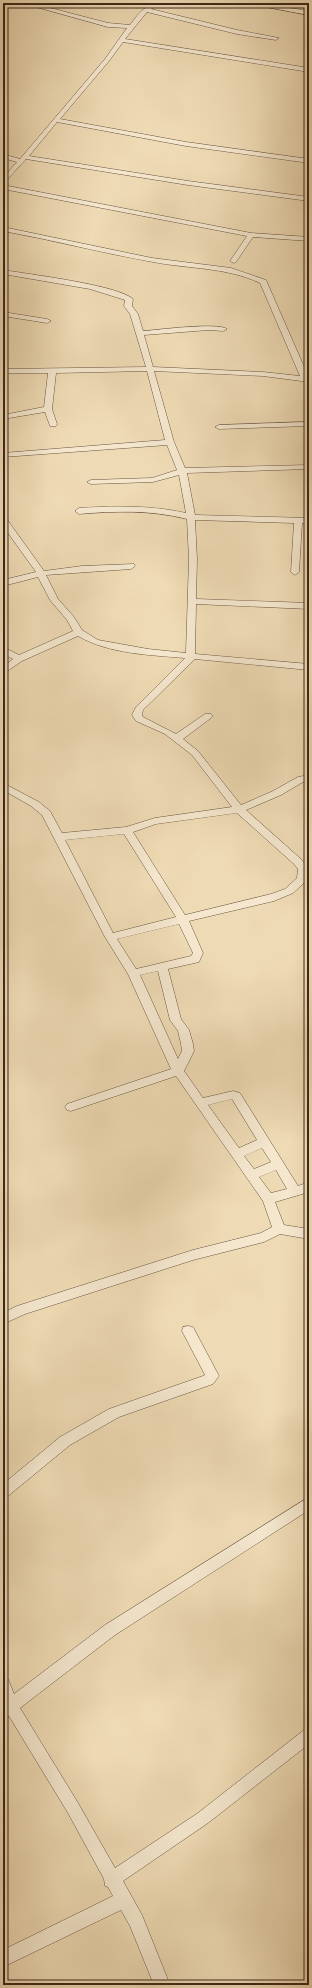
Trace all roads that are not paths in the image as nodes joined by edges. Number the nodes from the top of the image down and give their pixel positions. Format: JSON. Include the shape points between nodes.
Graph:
{"nodes":[{"id":1,"x":25,"y":3,"type":"edge"},
{"id":2,"x":158,"y":3,"type":"edge"},
{"id":3,"x":248,"y":3,"type":"edge"},
{"id":4,"x":147,"y":10,"type":"junction"},
{"id":5,"x":309,"y":13,"type":"edge"},
{"id":6,"x":132,"y":27,"type":"junction"},
{"id":7,"x":276,"y":38,"type":"dead end"},
{"id":8,"x":123,"y":40,"type":"junction"},
{"id":9,"x":309,"y":70,"type":"edge"},
{"id":10,"x":56,"y":120,"type":"junction"},
{"id":11,"x":3,"y":156,"type":"edge"},
{"id":12,"x":23,"y":159,"type":"junction"},
{"id":13,"x":309,"y":161,"type":"edge"},
{"id":14,"x":3,"y":182,"type":"edge"},
{"id":15,"x":3,"y":187,"type":"edge"},
{"id":16,"x":309,"y":199,"type":"edge"},
{"id":17,"x":3,"y":229,"type":"edge"},
{"id":18,"x":251,"y":235,"type":"junction"},
{"id":19,"x":309,"y":239,"type":"edge"},
{"id":20,"x":234,"y":262,"type":"dead end"},
{"id":21,"x":3,"y":272,"type":"edge"},
{"id":22,"x":3,"y":314,"type":"edge"},
{"id":23,"x":47,"y":321,"type":"dead end"},
{"id":24,"x":223,"y":329,"type":"dead end"},
{"id":25,"x":140,"y":333,"type":"junction"},
{"id":26,"x":150,"y":369,"type":"junction"},
{"id":27,"x":3,"y":371,"type":"edge"},
{"id":28,"x":52,"y":371,"type":"junction"},
{"id":29,"x":307,"y":379,"type":"edge"},
{"id":30,"x":48,"y":409,"type":"junction"},
{"id":31,"x":3,"y":417,"type":"edge"},
{"id":32,"x":54,"y":424,"type":"dead end"},
{"id":33,"x":309,"y":424,"type":"edge"},
{"id":34,"x":219,"y":427,"type":"dead end"},
{"id":35,"x":170,"y":442,"type":"junction"},
{"id":36,"x":3,"y":455,"type":"edge"},
{"id":37,"x":309,"y":467,"type":"edge"},
{"id":38,"x":182,"y":471,"type":"junction"},
{"id":39,"x":91,"y":482,"type":"dead end"},
{"id":40,"x":79,"y":511,"type":"dead end"},
{"id":41,"x":191,"y":517,"type":"junction"},
{"id":42,"x":3,"y":520,"type":"edge"},
{"id":43,"x":298,"y":521,"type":"junction"},
{"id":44,"x":309,"y":521,"type":"edge"},
{"id":45,"x":6,"y":530,"type":"edge"},
{"id":46,"x":131,"y":566,"type":"dead end"},
{"id":47,"x":40,"y":572,"type":"junction"},
{"id":48,"x":295,"y":572,"type":"dead end"},
{"id":49,"x":3,"y":583,"type":"edge"},
{"id":50,"x":191,"y":601,"type":"junction"},
{"id":51,"x":309,"y":606,"type":"edge"},
{"id":52,"x":78,"y":632,"type":"junction"},
{"id":53,"x":3,"y":650,"type":"edge"},
{"id":54,"x":191,"y":656,"type":"junction"},
{"id":55,"x":19,"y":660,"type":"junction"},
{"id":56,"x":309,"y":667,"type":"edge"},
{"id":57,"x":3,"y":671,"type":"edge"},
{"id":58,"x":208,"y":716,"type":"dead end"},
{"id":59,"x":177,"y":738,"type":"junction"},
{"id":60,"x":309,"y":778,"type":"edge"},
{"id":61,"x":3,"y":786,"type":"edge"},
{"id":62,"x":239,"y":809,"type":"junction"},
{"id":63,"x":127,"y":830,"type":"junction"},
{"id":64,"x":59,"y":837,"type":"junction"},
{"id":65,"x":182,"y":918,"type":"junction"},
{"id":66,"x":110,"y":937,"type":"junction"},
{"id":67,"x":162,"y":966,"type":"junction"},
{"id":68,"x":133,"y":973,"type":"junction"},
{"id":69,"x":176,"y":1020,"type":"junction"},
{"id":70,"x":158,"y":1026,"type":"junction"},
{"id":71,"x":178,"y":1071,"type":"junction"},
{"id":72,"x":200,"y":1103,"type":"junction"},
{"id":73,"x":71,"y":1107,"type":"dead end"},
{"id":74,"x":264,"y":1142,"type":"junction"},
{"id":75,"x":236,"y":1154,"type":"junction"},
{"id":76,"x":278,"y":1163,"type":"junction"},
{"id":77,"x":252,"y":1176,"type":"junction"},
{"id":78,"x":309,"y":1187,"type":"edge"},
{"id":79,"x":295,"y":1191,"type":"junction"},
{"id":80,"x":268,"y":1199,"type":"junction"},
{"id":81,"x":279,"y":1229,"type":"junction"},
{"id":82,"x":309,"y":1234,"type":"edge"},
{"id":83,"x":3,"y":1319,"type":"edge"},
{"id":84,"x":188,"y":1331,"type":"dead end"},
{"id":85,"x":3,"y":1492,"type":"edge"},
{"id":86,"x":309,"y":1503,"type":"edge"},
{"id":87,"x":3,"y":1684,"type":"edge"},
{"id":88,"x":7,"y":1709,"type":"edge"},
{"id":89,"x":309,"y":1735,"type":"edge"},
{"id":90,"x":111,"y":1880,"type":"junction"},
{"id":91,"x":123,"y":1900,"type":"junction"},
{"id":92,"x":3,"y":1958,"type":"edge"},
{"id":93,"x":162,"y":1985,"type":"edge"}],
"edges":[{"from":1,"to":6,"type":"street","via":[[108,25]]},
{"from":2,"to":4,"type":"street"},
{"from":3,"to":5,"type":"street"},
{"from":4,"to":6,"type":"street","via":[[142,12]]},
{"from":4,"to":7,"type":"street","via":[[237,32]]},
{"from":6,"to":8,"type":"street"},
{"from":8,"to":9,"type":"street"},
{"from":8,"to":10,"type":"street"},
{"from":10,"to":12,"type":"street"},
{"from":10,"to":13,"type":"street","via":[[186,144]]},
{"from":11,"to":12,"type":"street"},
{"from":12,"to":14,"type":"street"},
{"from":12,"to":16,"type":"street"},
{"from":15,"to":18,"type":"street"},
{"from":17,"to":29,"type":"street","via":[[174,264],[237,270],[250,275],[263,282]]},
{"from":18,"to":19,"type":"street"},
{"from":18,"to":20,"type":"street"},
{"from":21,"to":25,"type":"street","via":[[126,296]]},
{"from":22,"to":23,"type":"street"},
{"from":24,"to":25,"type":"street"},
{"from":25,"to":26,"type":"street"},
{"from":26,"to":28,"type":"street"},
{"from":26,"to":29,"type":"street","via":[[198,370]]},
{"from":26,"to":35,"type":"street"},
{"from":27,"to":28,"type":"street"},
{"from":28,"to":30,"type":"street"},
{"from":30,"to":31,"type":"street"},
{"from":30,"to":32,"type":"street"},
{"from":33,"to":34,"type":"street"},
{"from":35,"to":36,"type":"street"},
{"from":35,"to":38,"type":"street"},
{"from":37,"to":38,"type":"street"},
{"from":38,"to":39,"type":"street","via":[[153,480]]},
{"from":38,"to":41,"type":"street"},
{"from":40,"to":41,"type":"street","via":[[128,508]]},
{"from":41,"to":43,"type":"street"},
{"from":41,"to":50,"type":"street"},
{"from":42,"to":45,"type":"street"},
{"from":43,"to":44,"type":"street"},
{"from":43,"to":48,"type":"street"},
{"from":45,"to":47,"type":"street"},
{"from":46,"to":47,"type":"street"},
{"from":47,"to":49,"type":"street"},
{"from":47,"to":52,"type":"street","via":[[54,600],[71,619]]},
{"from":50,"to":51,"type":"street"},
{"from":50,"to":54,"type":"street"},
{"from":52,"to":54,"type":"street","via":[[95,642],[148,652]]},
{"from":52,"to":55,"type":"street"},
{"from":53,"to":55,"type":"street"},
{"from":54,"to":56,"type":"street"},
{"from":54,"to":59,"type":"street","via":[[188,662],[139,709],[137,715],[143,722]]},
{"from":55,"to":57,"type":"street"},
{"from":58,"to":59,"type":"street"},
{"from":59,"to":62,"type":"street","via":[[195,752]]},
{"from":60,"to":62,"type":"street","via":[[301,779],[277,793]]},
{"from":61,"to":64,"type":"street","via":[[46,813]]},
{"from":62,"to":63,"type":"street","via":[[155,821]]},
{"from":62,"to":65,"type":"street","via":[[298,862],[302,869],[302,879],[289,891],[274,897]]},
{"from":63,"to":64,"type":"street"},
{"from":63,"to":65,"type":"street"},
{"from":64,"to":66,"type":"street"},
{"from":65,"to":66,"type":"street"},
{"from":65,"to":67,"type":"street","via":[[198,953],[195,959]]},
{"from":66,"to":68,"type":"street"},
{"from":67,"to":68,"type":"street"},
{"from":67,"to":69,"type":"street"},
{"from":68,"to":70,"type":"street"},
{"from":69,"to":70,"type":"street"},
{"from":69,"to":71,"type":"street","via":[[183,1030],[188,1051]]},
{"from":70,"to":71,"type":"street"},
{"from":71,"to":72,"type":"street"},
{"from":71,"to":73,"type":"street"},
{"from":72,"to":74,"type":"street","via":[[233,1095],[239,1100]]},
{"from":72,"to":75,"type":"street"},
{"from":74,"to":75,"type":"street"},
{"from":74,"to":76,"type":"street"},
{"from":75,"to":77,"type":"street"},
{"from":76,"to":77,"type":"street"},
{"from":76,"to":79,"type":"street"},
{"from":77,"to":80,"type":"street"},
{"from":78,"to":79,"type":"street"},
{"from":79,"to":80,"type":"street"},
{"from":80,"to":81,"type":"street"},
{"from":81,"to":82,"type":"street"},
{"from":81,"to":83,"type":"street","via":[[258,1238],[193,1255],[21,1310]]},
{"from":84,"to":85,"type":"street","via":[[212,1376],[208,1380],[114,1413],[65,1441]]},
{"from":86,"to":88,"type":"street","via":[[110,1630]]},
{"from":87,"to":88,"type":"street"},
{"from":88,"to":90,"type":"street","via":[[73,1808]]},
{"from":89,"to":90,"type":"street","via":[[203,1818]]},
{"from":90,"to":91,"type":"street"},
{"from":91,"to":92,"type":"street"},
{"from":91,"to":93,"type":"street","via":[[136,1921]]}]}
